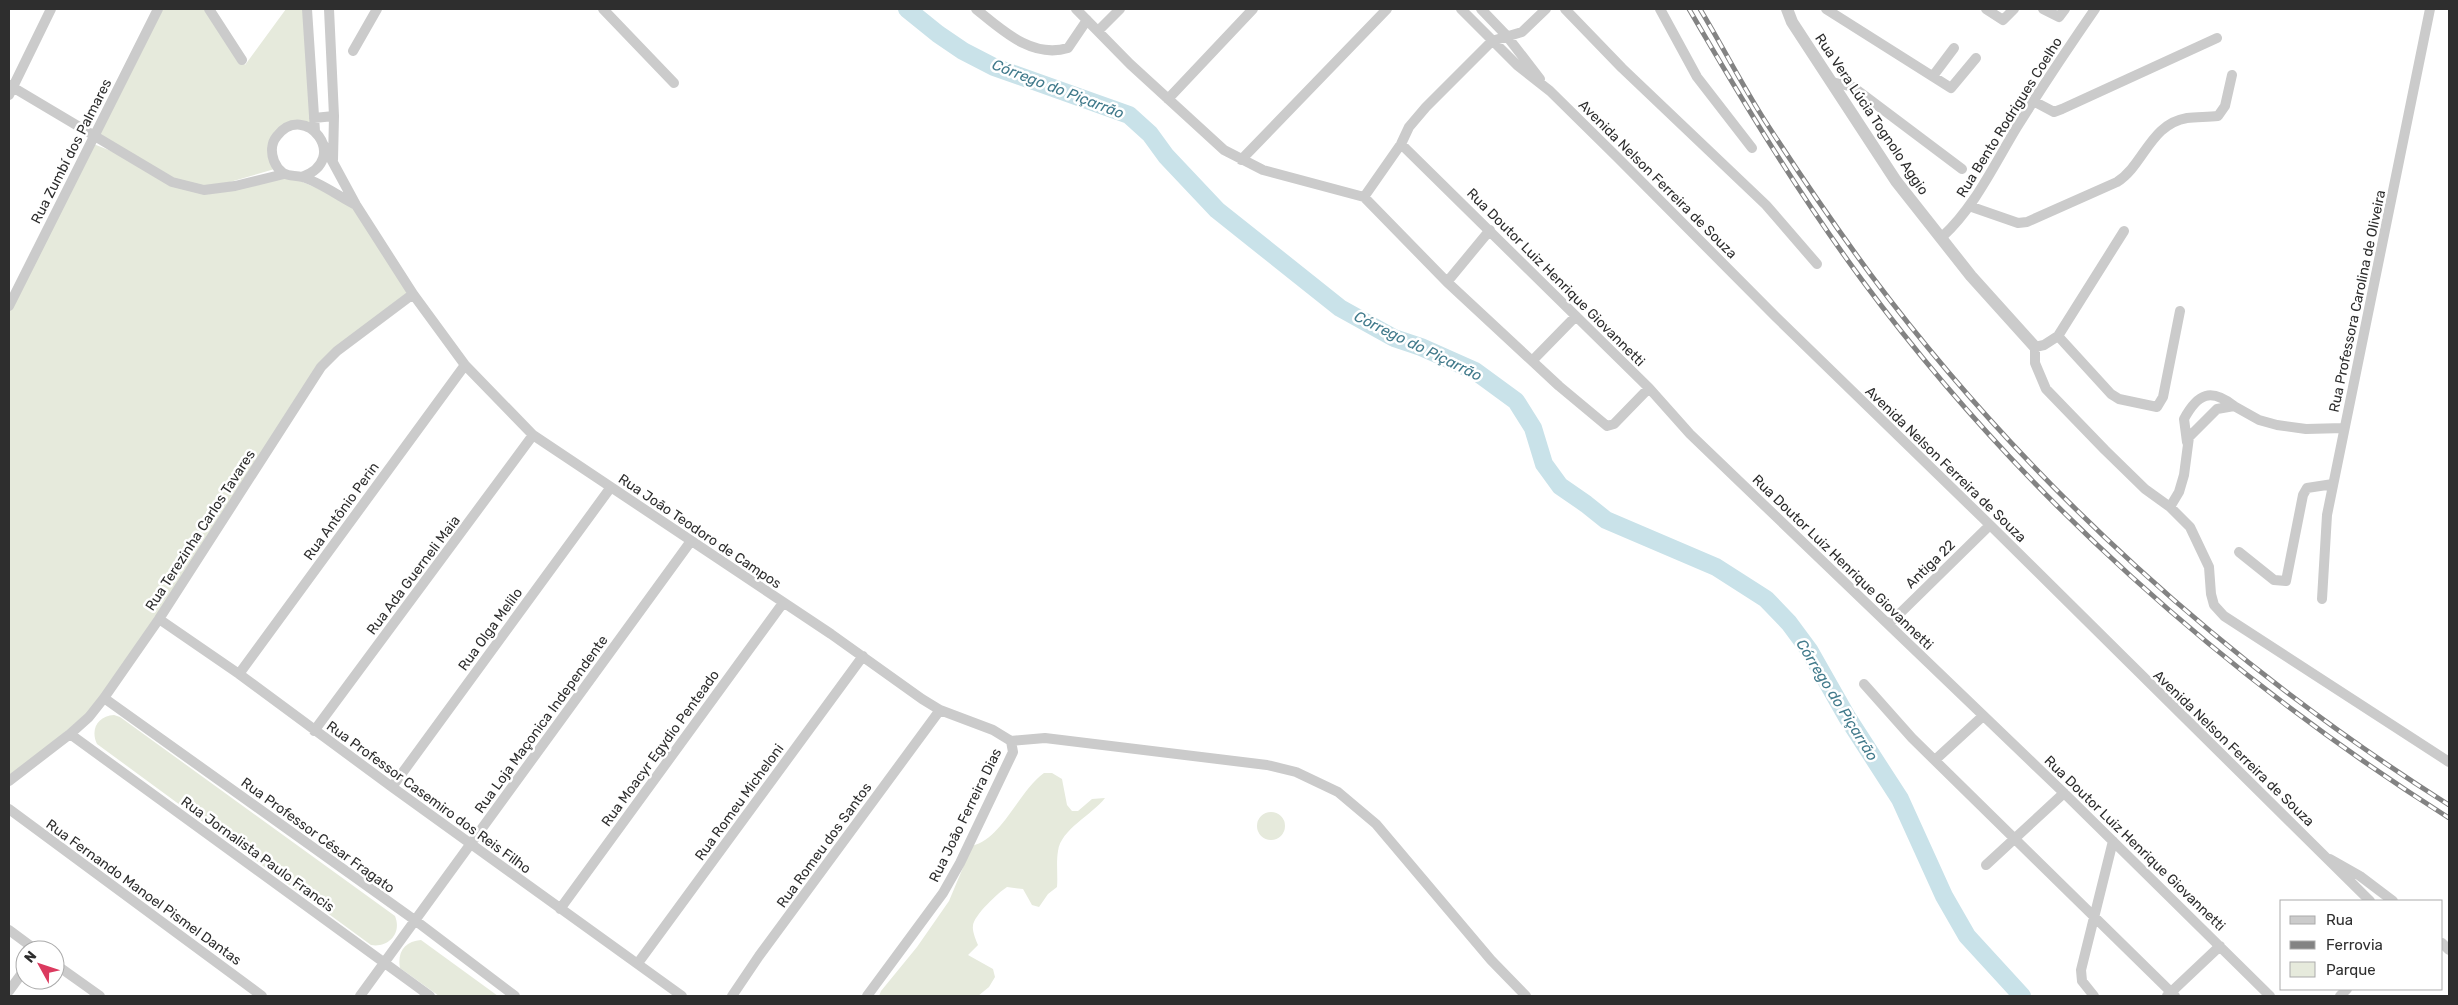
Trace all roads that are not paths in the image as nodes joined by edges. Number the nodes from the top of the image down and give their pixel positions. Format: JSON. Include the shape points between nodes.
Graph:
{"nodes":[{"id":1,"x":51,"y":9,"type":"edge"},
{"id":2,"x":158,"y":9,"type":"edge"},
{"id":3,"x":209,"y":9,"type":"edge"},
{"id":4,"x":307,"y":9,"type":"edge"},
{"id":5,"x":329,"y":9,"type":"edge"},
{"id":6,"x":378,"y":9,"type":"edge"},
{"id":7,"x":603,"y":9,"type":"edge"},
{"id":8,"x":976,"y":9,"type":"edge"},
{"id":9,"x":1076,"y":9,"type":"edge"},
{"id":10,"x":1120,"y":9,"type":"edge"},
{"id":11,"x":1253,"y":9,"type":"edge"},
{"id":12,"x":1387,"y":9,"type":"edge"},
{"id":13,"x":1461,"y":9,"type":"edge"},
{"id":14,"x":1481,"y":9,"type":"edge"},
{"id":15,"x":1546,"y":9,"type":"edge"},
{"id":16,"x":1565,"y":9,"type":"edge"},
{"id":17,"x":1660,"y":9,"type":"edge"},
{"id":18,"x":1787,"y":9,"type":"edge"},
{"id":19,"x":1826,"y":9,"type":"edge"},
{"id":20,"x":1986,"y":9,"type":"edge"},
{"id":21,"x":2014,"y":9,"type":"edge"},
{"id":22,"x":2043,"y":9,"type":"edge"},
{"id":23,"x":2065,"y":9,"type":"edge"},
{"id":24,"x":2095,"y":9,"type":"edge"},
{"id":25,"x":2430,"y":9,"type":"edge"},
{"id":26,"x":1087,"y":20,"type":"junction"},
{"id":27,"x":1098,"y":31,"type":"junction"},
{"id":28,"x":1506,"y":35,"type":"junction"},
{"id":29,"x":2217,"y":38,"type":"dead end"},
{"id":30,"x":1492,"y":41,"type":"junction"},
{"id":31,"x":1954,"y":48,"type":"dead end"},
{"id":32,"x":353,"y":51,"type":"dead end"},
{"id":33,"x":1976,"y":58,"type":"dead end"},
{"id":34,"x":242,"y":60,"type":"dead end"},
{"id":35,"x":2232,"y":75,"type":"dead end"},
{"id":36,"x":1933,"y":76,"type":"junction"},
{"id":37,"x":1832,"y":82,"type":"junction"},
{"id":38,"x":674,"y":83,"type":"dead end"},
{"id":39,"x":10,"y":89,"type":"edge"},
{"id":40,"x":1550,"y":91,"type":"junction"},
{"id":41,"x":1168,"y":99,"type":"junction"},
{"id":42,"x":2033,"y":101,"type":"junction"},
{"id":43,"x":334,"y":116,"type":"junction"},
{"id":44,"x":314,"y":118,"type":"junction"},
{"id":45,"x":315,"y":131,"type":"junction"},
{"id":46,"x":93,"y":135,"type":"junction"},
{"id":47,"x":324,"y":144,"type":"junction"},
{"id":48,"x":1401,"y":144,"type":"junction"},
{"id":49,"x":1752,"y":148,"type":"dead end"},
{"id":50,"x":1241,"y":160,"type":"junction"},
{"id":51,"x":333,"y":161,"type":"junction"},
{"id":52,"x":1962,"y":169,"type":"dead end"},
{"id":53,"x":284,"y":174,"type":"junction"},
{"id":54,"x":302,"y":177,"type":"junction"},
{"id":55,"x":1364,"y":196,"type":"junction"},
{"id":56,"x":356,"y":206,"type":"junction"},
{"id":57,"x":1969,"y":206,"type":"junction"},
{"id":58,"x":1490,"y":230,"type":"junction"},
{"id":59,"x":2124,"y":231,"type":"dead end"},
{"id":60,"x":1942,"y":237,"type":"junction"},
{"id":61,"x":1817,"y":264,"type":"dead end"},
{"id":62,"x":1447,"y":282,"type":"junction"},
{"id":63,"x":413,"y":294,"type":"junction"},
{"id":64,"x":9,"y":306,"type":"edge"},
{"id":65,"x":2180,"y":311,"type":"dead end"},
{"id":66,"x":1576,"y":316,"type":"junction"},
{"id":67,"x":2058,"y":336,"type":"junction"},
{"id":68,"x":2035,"y":347,"type":"junction"},
{"id":69,"x":1532,"y":361,"type":"junction"},
{"id":70,"x":465,"y":365,"type":"junction"},
{"id":71,"x":1649,"y":388,"type":"junction"},
{"id":72,"x":2234,"y":406,"type":"junction"},
{"id":73,"x":2344,"y":428,"type":"junction"},
{"id":74,"x":533,"y":435,"type":"junction"},
{"id":75,"x":2187,"y":443,"type":"junction"},
{"id":76,"x":2333,"y":484,"type":"junction"},
{"id":77,"x":611,"y":487,"type":"junction"},
{"id":78,"x":2170,"y":507,"type":"junction"},
{"id":79,"x":1990,"y":525,"type":"junction"},
{"id":80,"x":691,"y":541,"type":"junction"},
{"id":81,"x":2239,"y":552,"type":"dead end"},
{"id":82,"x":2322,"y":599,"type":"dead end"},
{"id":83,"x":783,"y":603,"type":"junction"},
{"id":84,"x":159,"y":619,"type":"junction"},
{"id":85,"x":1889,"y":624,"type":"junction"},
{"id":86,"x":863,"y":656,"type":"junction"},
{"id":87,"x":240,"y":674,"type":"junction"},
{"id":88,"x":1864,"y":684,"type":"dead end"},
{"id":89,"x":104,"y":698,"type":"junction"},
{"id":90,"x":940,"y":710,"type":"junction"},
{"id":91,"x":1983,"y":716,"type":"junction"},
{"id":92,"x":314,"y":731,"type":"junction"},
{"id":93,"x":70,"y":734,"type":"junction"},
{"id":94,"x":1011,"y":741,"type":"junction"},
{"id":95,"x":1935,"y":760,"type":"junction"},
{"id":96,"x":2449,"y":762,"type":"edge"},
{"id":97,"x":9,"y":781,"type":"edge"},
{"id":98,"x":392,"y":788,"type":"junction"},
{"id":99,"x":2064,"y":793,"type":"junction"},
{"id":100,"x":9,"y":809,"type":"edge"},
{"id":101,"x":2016,"y":840,"type":"junction"},
{"id":102,"x":2113,"y":841,"type":"junction"},
{"id":103,"x":470,"y":844,"type":"junction"},
{"id":104,"x":2324,"y":855,"type":"junction"},
{"id":105,"x":1986,"y":866,"type":"dead end"},
{"id":106,"x":2369,"y":900,"type":"edge"},
{"id":107,"x":2392,"y":900,"type":"edge"},
{"id":108,"x":560,"y":909,"type":"junction"},
{"id":109,"x":2094,"y":916,"type":"junction"},
{"id":110,"x":416,"y":921,"type":"junction"},
{"id":111,"x":9,"y":930,"type":"edge"},
{"id":112,"x":22,"y":940,"type":"edge"},
{"id":113,"x":2220,"y":946,"type":"junction"},
{"id":114,"x":384,"y":963,"type":"junction"},
{"id":115,"x":638,"y":963,"type":"junction"},
{"id":116,"x":65,"y":971,"type":"edge"},
{"id":117,"x":2171,"y":995,"type":"edge"},
{"id":118,"x":100,"y":996,"type":"edge"},
{"id":119,"x":262,"y":996,"type":"edge"},
{"id":120,"x":360,"y":996,"type":"edge"},
{"id":121,"x":430,"y":996,"type":"edge"},
{"id":122,"x":515,"y":996,"type":"edge"},
{"id":123,"x":682,"y":996,"type":"edge"},
{"id":124,"x":732,"y":996,"type":"edge"},
{"id":125,"x":867,"y":996,"type":"edge"},
{"id":126,"x":1526,"y":996,"type":"edge"},
{"id":127,"x":2094,"y":996,"type":"edge"},
{"id":128,"x":2269,"y":996,"type":"edge"}],
"edges":[{"from":1,"to":39,"type":"street"},
{"from":2,"to":46,"type":"street","name":"Rua Zumbí dos Palmares"},
{"from":3,"to":34,"type":"street"},
{"from":4,"to":44,"type":"street"},
{"from":5,"to":43,"type":"street"},
{"from":6,"to":32,"type":"street"},
{"from":7,"to":38,"type":"street"},
{"from":8,"to":26,"type":"street","via":[[1007,34],[1047,52],[1068,48]]},
{"from":9,"to":26,"type":"street"},
{"from":10,"to":27,"type":"street"},
{"from":11,"to":41,"type":"street"},
{"from":12,"to":50,"type":"street"},
{"from":13,"to":30,"type":"street","name":"Avenida Nelson Ferreira de Souza"},
{"from":14,"to":28,"type":"street","name":"Avenida Nelson Ferreira de Souza"},
{"from":15,"to":28,"type":"street","via":[[1522,32]]},
{"from":16,"to":61,"type":"street","via":[[1766,205]]},
{"from":17,"to":49,"type":"street","via":[[1697,77]]},
{"from":18,"to":37,"type":"street","name":"Rua Vera Lúcia Tognolo Aggio","via":[[1792,22]]},
{"from":19,"to":36,"type":"street"},
{"from":20,"to":21,"type":"street","via":[[2003,20]]},
{"from":22,"to":23,"type":"street","via":[[2059,17]]},
{"from":24,"to":42,"type":"street","name":"Rua Bento Rodrigues Coelho"},
{"from":25,"to":73,"type":"street","name":"Rua Professora Carolina de Oliveira"},
{"from":26,"to":27,"type":"street"},
{"from":27,"to":41,"type":"street"},
{"from":28,"to":30,"type":"street"},
{"from":28,"to":40,"type":"street","name":"Avenida Nelson Ferreira de Souza"},
{"from":29,"to":42,"type":"street","via":[[2054,112]]},
{"from":30,"to":40,"type":"street","name":"Avenida Nelson Ferreira de Souza","via":[[1516,65]]},
{"from":30,"to":48,"type":"street","via":[[1416,118]]},
{"from":31,"to":36,"type":"street"},
{"from":33,"to":36,"type":"street","via":[[1951,88]]},
{"from":35,"to":57,"type":"street","via":[[2225,106],[2218,116],[2185,118],[2159,131],[2129,174],[2116,182],[2027,222],[2018,223]]},
{"from":37,"to":52,"type":"street","via":[[1853,87]]},
{"from":37,"to":60,"type":"street","name":"Rua Vera Lúcia Tognolo Aggio","via":[[1896,181]]},
{"from":39,"to":46,"type":"street"},
{"from":40,"to":79,"type":"street","name":"Avenida Nelson Ferreira de Souza"},
{"from":41,"to":50,"type":"street","via":[[1224,150]]},
{"from":42,"to":57,"type":"street","name":"Rua Bento Rodrigues Coelho"},
{"from":43,"to":44,"type":"street"},
{"from":43,"to":51,"type":"street"},
{"from":44,"to":45,"type":"street"},
{"from":45,"to":47,"type":"street"},
{"from":45,"to":53,"type":"street","via":[[291,126],[277,136],[272,152]]},
{"from":46,"to":53,"type":"street","via":[[172,182],[204,190]]},
{"from":46,"to":64,"type":"street","name":"Rua Zumbí dos Palmares"},
{"from":47,"to":51,"type":"street","name":"Rua João Teodoro de Campos"},
{"from":47,"to":54,"type":"street","via":[[318,168]]},
{"from":48,"to":55,"type":"street"},
{"from":48,"to":58,"type":"street","name":"Rua Doutor Luiz Henrique Giovannetti"},
{"from":50,"to":55,"type":"street","via":[[1292,179]]},
{"from":51,"to":56,"type":"street","name":"Rua João Teodoro de Campos"},
{"from":53,"to":54,"type":"street"},
{"from":54,"to":56,"type":"street"},
{"from":55,"to":62,"type":"street"},
{"from":56,"to":63,"type":"street","name":"Rua João Teodoro de Campos"},
{"from":57,"to":60,"type":"street","name":"Rua Bento Rodrigues Coelho"},
{"from":58,"to":62,"type":"street"},
{"from":58,"to":66,"type":"street","name":"Rua Doutor Luiz Henrique Giovannetti"},
{"from":59,"to":67,"type":"street"},
{"from":60,"to":68,"type":"street","name":"Rua Vera Lúcia Tognolo Aggio","via":[[1971,276]]},
{"from":62,"to":69,"type":"street"},
{"from":63,"to":70,"type":"street","name":"Rua João Teodoro de Campos"},
{"from":63,"to":84,"type":"street","name":"Rua Terezinha Carlos Tavares","via":[[337,351],[321,367]]},
{"from":65,"to":67,"type":"street","via":[[2163,397],[2157,407],[2119,399],[2111,394]]},
{"from":66,"to":69,"type":"street"},
{"from":66,"to":71,"type":"street","name":"Rua Doutor Luiz Henrique Giovannetti"},
{"from":67,"to":68,"type":"street"},
{"from":68,"to":78,"type":"street","via":[[2035,363],[2046,389],[2145,489]]},
{"from":69,"to":71,"type":"street","via":[[1607,426],[1614,424]]},
{"from":70,"to":74,"type":"street","name":"Rua João Teodoro de Campos"},
{"from":70,"to":87,"type":"street","name":"Rua Antônio Perin"},
{"from":71,"to":85,"type":"street","name":"Rua Doutor Luiz Henrique Giovannetti","via":[[1690,434]]},
{"from":72,"to":73,"type":"street","via":[[2259,420],[2277,425],[2306,429]]},
{"from":72,"to":75,"type":"street","via":[[2223,407],[2210,414],[2192,432]]},
{"from":72,"to":75,"type":"street","via":[[2218,395],[2210,394],[2198,400],[2184,418]]},
{"from":73,"to":76,"type":"street","name":"Rua Professora Carolina de Oliveira"},
{"from":74,"to":77,"type":"street","name":"Rua João Teodoro de Campos"},
{"from":74,"to":92,"type":"street","name":"Rua Ada Guerneli Maia"},
{"from":75,"to":78,"type":"street","via":[[2184,475]]},
{"from":76,"to":81,"type":"street","via":[[2307,488],[2303,495],[2286,581],[2274,580]]},
{"from":76,"to":82,"type":"street","name":"Rua Professora Carolina de Oliveira","via":[[2327,515]]},
{"from":77,"to":80,"type":"street","name":"Rua João Teodoro de Campos"},
{"from":77,"to":98,"type":"street","name":"Rua Olga Melilo"},
{"from":78,"to":96,"type":"street","via":[[2190,527],[2205,556],[2214,605],[2224,616]]},
{"from":79,"to":85,"type":"street","name":"Antiga 22"},
{"from":79,"to":104,"type":"street","name":"Avenida Nelson Ferreira de Souza"},
{"from":80,"to":83,"type":"street","name":"Rua João Teodoro de Campos"},
{"from":80,"to":103,"type":"street","name":"Rua Loja Maçonica Independente"},
{"from":83,"to":86,"type":"street","name":"Rua João Teodoro de Campos"},
{"from":83,"to":108,"type":"street","name":"Rua Moacyr Egydio Penteado"},
{"from":84,"to":87,"type":"street","name":"Rua Professor Casemiro dos Reis Filho"},
{"from":84,"to":89,"type":"street","name":"Rua Terezinha Carlos Tavares"},
{"from":85,"to":91,"type":"street","name":"Rua Doutor Luiz Henrique Giovannetti"},
{"from":86,"to":90,"type":"street","name":"Rua João Teodoro de Campos"},
{"from":86,"to":115,"type":"street","name":"Rua Romeu Micheloni"},
{"from":87,"to":92,"type":"street","name":"Rua Professor Casemiro dos Reis Filho"},
{"from":88,"to":95,"type":"street"},
{"from":89,"to":93,"type":"street","name":"Rua Terezinha Carlos Tavares"},
{"from":89,"to":110,"type":"street","name":"Rua Professor César Fragato"},
{"from":90,"to":94,"type":"street","name":"Rua João Teodoro de Campos","via":[[993,730]]},
{"from":90,"to":124,"type":"street","name":"Rua Romeu dos Santos"},
{"from":91,"to":95,"type":"street"},
{"from":91,"to":99,"type":"street","name":"Rua Doutor Luiz Henrique Giovannetti"},
{"from":92,"to":98,"type":"street","name":"Rua Professor Casemiro dos Reis Filho"},
{"from":93,"to":97,"type":"street","name":"Rua Terezinha Carlos Tavares"},
{"from":93,"to":114,"type":"street","name":"Rua Jornalista Paulo Francis"},
{"from":94,"to":125,"type":"street","name":"Rua João Ferreira Dias","via":[[1013,752],[960,863],[943,893]]},
{"from":94,"to":126,"type":"street","via":[[1044,738],[1267,765],[1296,772],[1338,792],[1376,824]]},
{"from":95,"to":101,"type":"street"},
{"from":98,"to":103,"type":"street","name":"Rua Professor Casemiro dos Reis Filho"},
{"from":99,"to":101,"type":"street"},
{"from":99,"to":102,"type":"street","name":"Rua Doutor Luiz Henrique Giovannetti"},
{"from":100,"to":119,"type":"street","name":"Rua Fernando Manoel Pismel Dantas"},
{"from":101,"to":105,"type":"street"},
{"from":101,"to":109,"type":"street"},
{"from":102,"to":109,"type":"street"},
{"from":102,"to":113,"type":"street","name":"Rua Doutor Luiz Henrique Giovannetti"},
{"from":103,"to":108,"type":"street","name":"Rua Professor Casemiro dos Reis Filho"},
{"from":103,"to":110,"type":"street","name":"Rua Loja Maçonica Independente"},
{"from":104,"to":106,"type":"street","name":"Avenida Nelson Ferreira de Souza"},
{"from":104,"to":107,"type":"street","name":"Avenida Nelson Ferreira de Souza"},
{"from":108,"to":115,"type":"street","name":"Rua Professor Casemiro dos Reis Filho"},
{"from":109,"to":117,"type":"street"},
{"from":109,"to":127,"type":"street","via":[[2080,976]]},
{"from":110,"to":114,"type":"street","name":"Rua Loja Maçonica Independente"},
{"from":110,"to":122,"type":"street","name":"Rua Professor César Fragato"},
{"from":111,"to":112,"type":"street"},
{"from":113,"to":117,"type":"street"},
{"from":113,"to":128,"type":"street","name":"Rua Doutor Luiz Henrique Giovannetti"},
{"from":114,"to":120,"type":"street","name":"Rua Loja Maçonica Independente"},
{"from":114,"to":121,"type":"street","name":"Rua Jornalista Paulo Francis"},
{"from":115,"to":123,"type":"street","name":"Rua Professor Casemiro dos Reis Filho"},
{"from":116,"to":118,"type":"street"}]}
